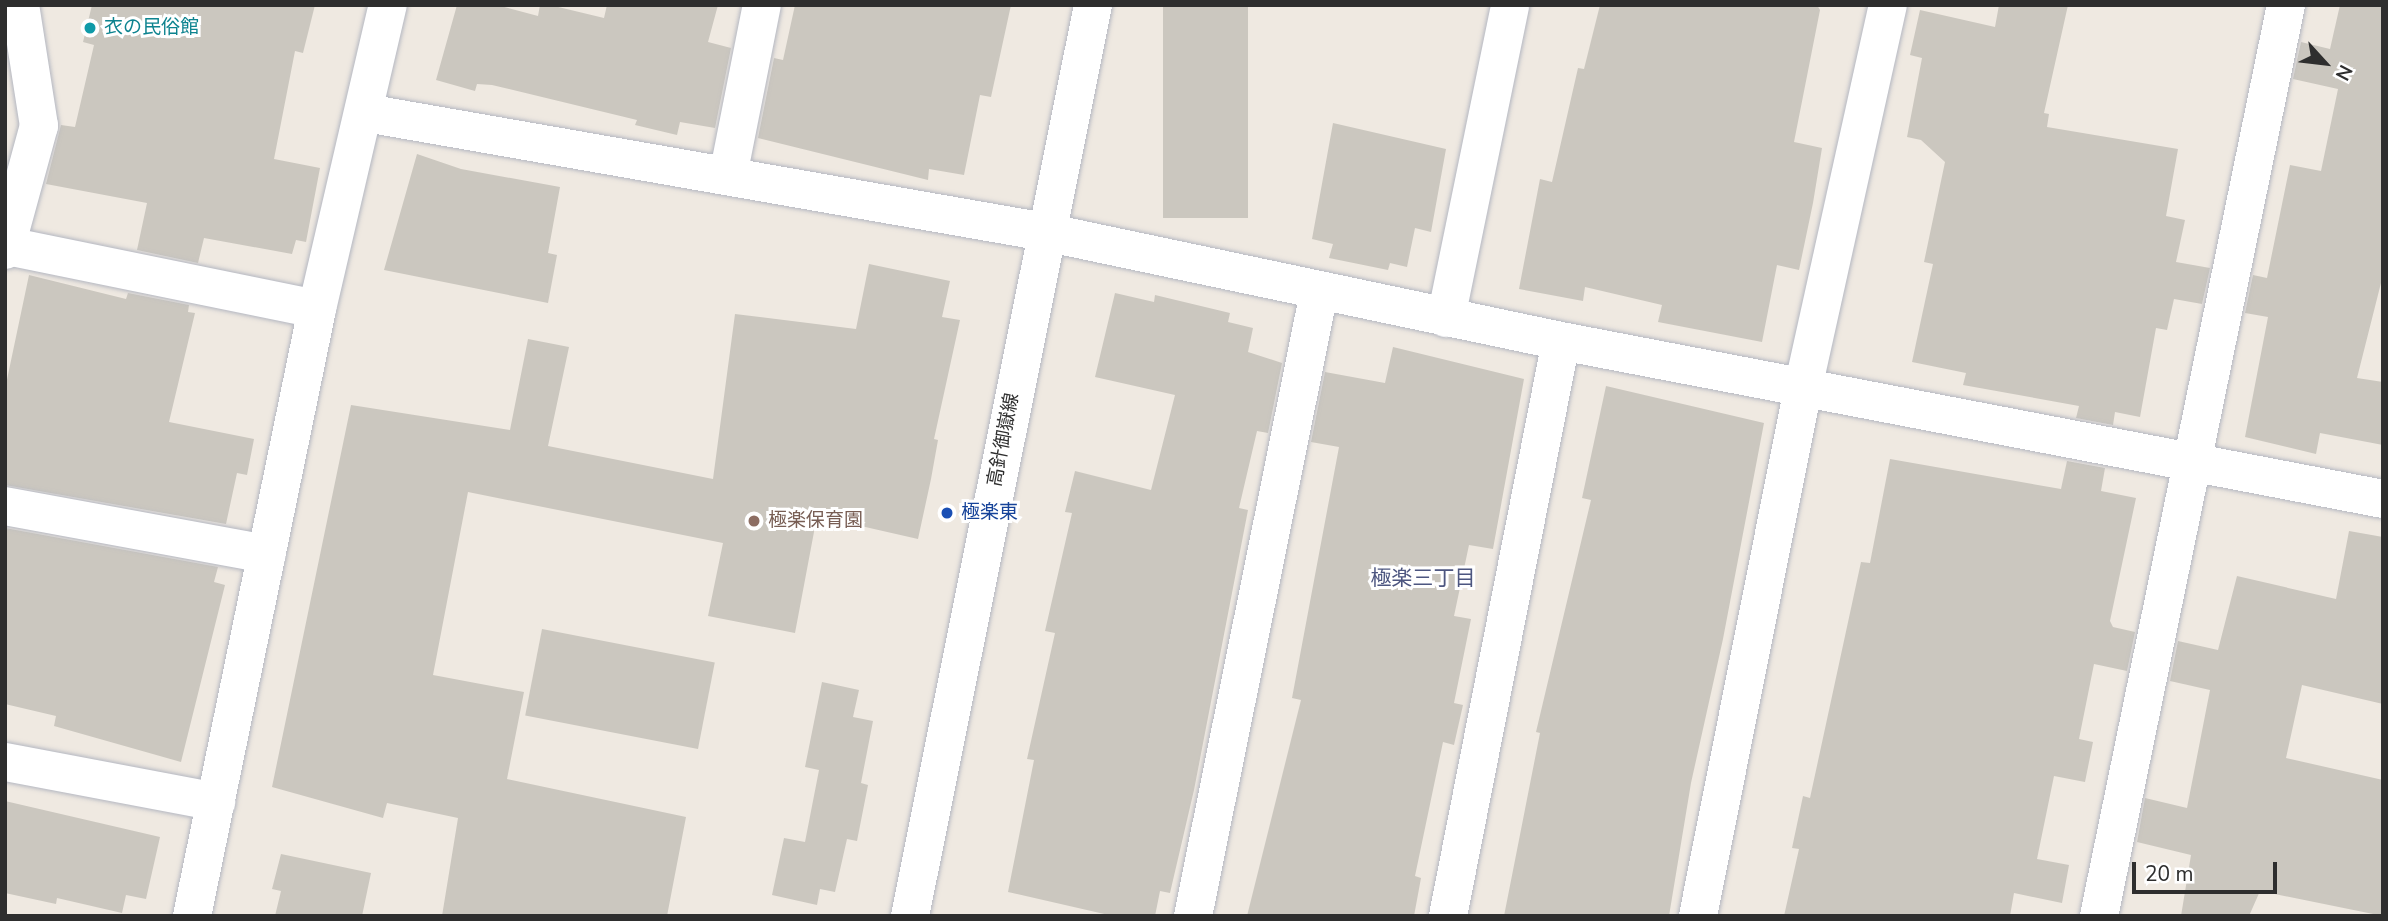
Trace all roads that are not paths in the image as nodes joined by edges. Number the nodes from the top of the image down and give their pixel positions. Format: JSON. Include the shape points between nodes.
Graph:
{"nodes":[{"id":1,"x":20,"y":5,"type":"edge"},
{"id":2,"x":388,"y":5,"type":"edge"},
{"id":3,"x":762,"y":5,"type":"edge"},
{"id":4,"x":1093,"y":5,"type":"edge"},
{"id":5,"x":1510,"y":5,"type":"edge"},
{"id":6,"x":1888,"y":5,"type":"edge"},
{"id":7,"x":2286,"y":5,"type":"edge"},
{"id":8,"x":366,"y":113,"type":"junction"},
{"id":9,"x":728,"y":176,"type":"junction"},
{"id":10,"x":1045,"y":232,"type":"junction"},
{"id":11,"x":6,"y":248,"type":"edge"},
{"id":12,"x":1319,"y":292,"type":"junction"},
{"id":13,"x":317,"y":309,"type":"junction"},
{"id":14,"x":1446,"y":318,"type":"junction"},
{"id":15,"x":1561,"y":341,"type":"junction"},
{"id":16,"x":1803,"y":388,"type":"junction"},
{"id":17,"x":2192,"y":461,"type":"junction"},
{"id":18,"x":2383,"y":499,"type":"edge"},
{"id":19,"x":5,"y":506,"type":"edge"},
{"id":20,"x":267,"y":554,"type":"junction"},
{"id":21,"x":5,"y":762,"type":"edge"},
{"id":22,"x":216,"y":802,"type":"junction"},
{"id":23,"x":192,"y":916,"type":"edge"},
{"id":24,"x":910,"y":916,"type":"edge"},
{"id":25,"x":1193,"y":916,"type":"edge"},
{"id":26,"x":1448,"y":916,"type":"edge"},
{"id":27,"x":1698,"y":916,"type":"edge"},
{"id":28,"x":2099,"y":916,"type":"edge"}],
"edges":[{"from":1,"to":11,"type":"street","via":[[39,126]]},
{"from":2,"to":8,"type":"street"},
{"from":3,"to":9,"type":"street"},
{"from":4,"to":10,"type":"street","name":"高針御嶽線"},
{"from":5,"to":14,"type":"street"},
{"from":6,"to":16,"type":"street"},
{"from":7,"to":17,"type":"street"},
{"from":8,"to":9,"type":"street"},
{"from":8,"to":13,"type":"street"},
{"from":9,"to":10,"type":"street"},
{"from":10,"to":12,"type":"street"},
{"from":10,"to":24,"type":"street","name":"高針御嶽線"},
{"from":11,"to":13,"type":"street"},
{"from":12,"to":14,"type":"street"},
{"from":12,"to":25,"type":"street"},
{"from":13,"to":20,"type":"street"},
{"from":14,"to":15,"type":"street"},
{"from":15,"to":16,"type":"street"},
{"from":15,"to":26,"type":"street"},
{"from":16,"to":17,"type":"street"},
{"from":16,"to":27,"type":"street"},
{"from":17,"to":18,"type":"street"},
{"from":17,"to":28,"type":"street"},
{"from":19,"to":20,"type":"street"},
{"from":20,"to":22,"type":"street"},
{"from":21,"to":22,"type":"street"},
{"from":22,"to":23,"type":"street"}]}
